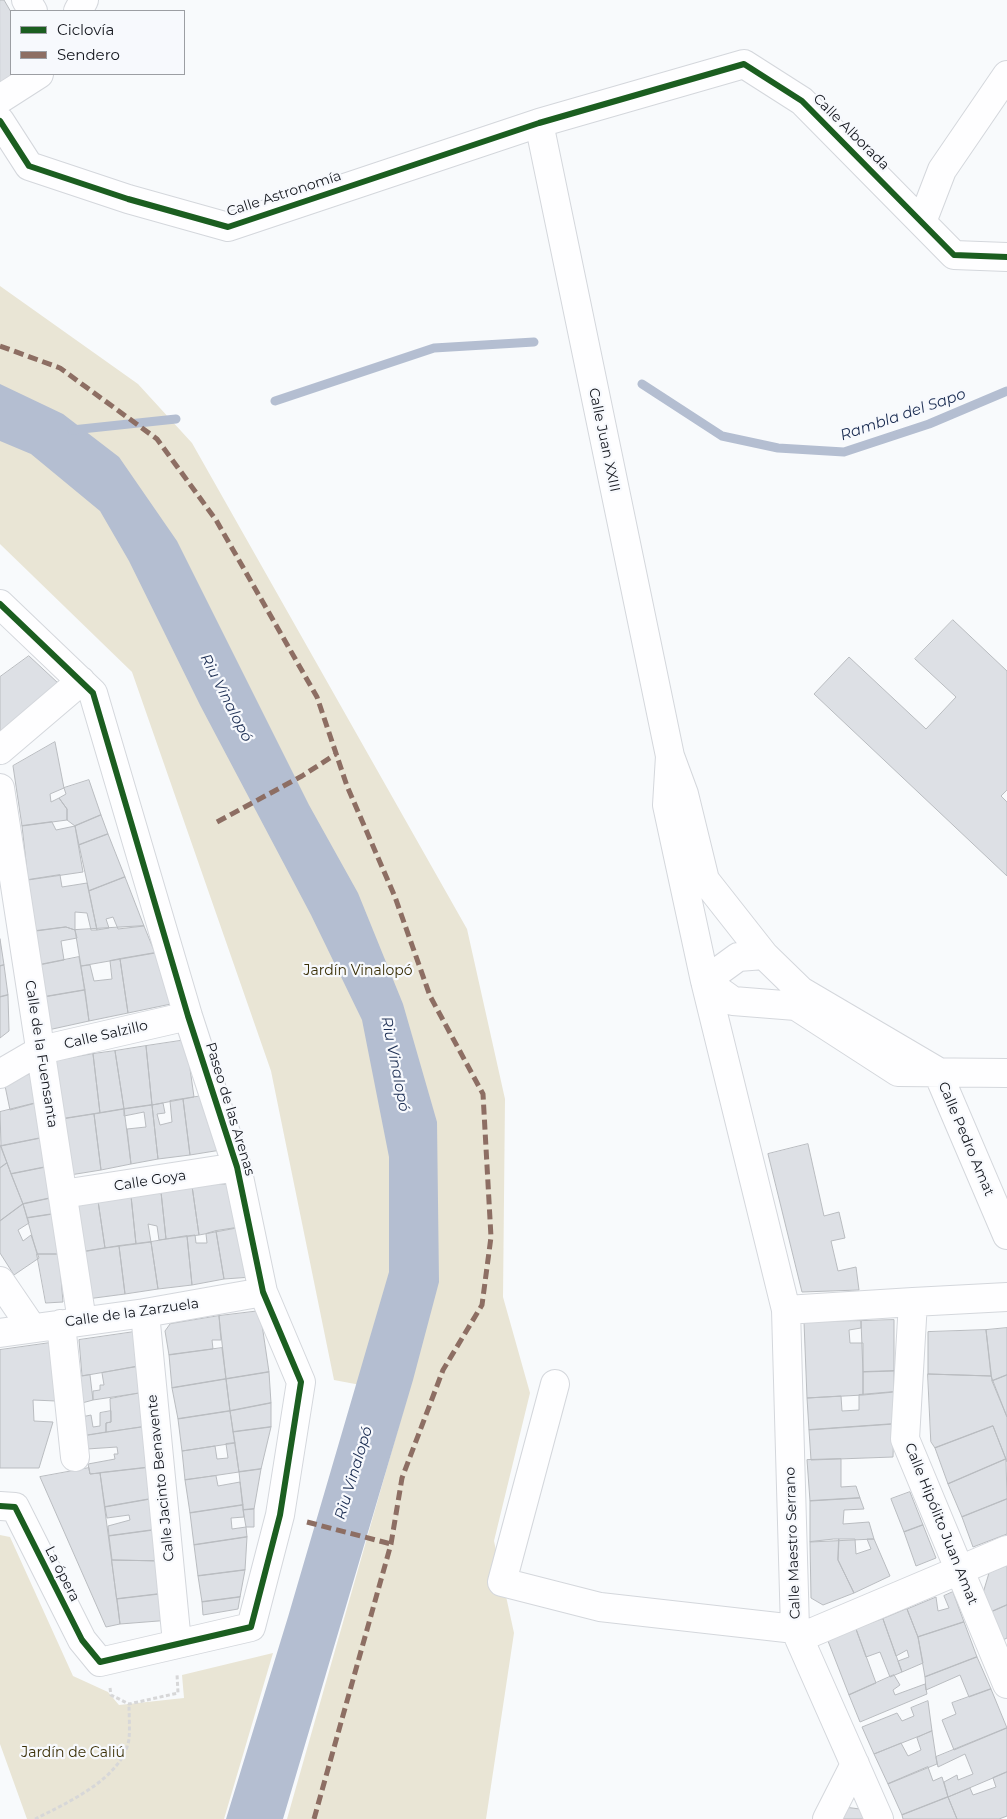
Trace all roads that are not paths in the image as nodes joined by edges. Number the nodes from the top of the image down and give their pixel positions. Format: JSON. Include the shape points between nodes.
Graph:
{"nodes":[{"id":1,"x":1007,"y":74,"type":"edge"},
{"id":2,"x":37,"y":75,"type":"edge"},
{"id":3,"x":0,"y":99,"type":"edge"},
{"id":4,"x":0,"y":121,"type":"edge"},
{"id":5,"x":539,"y":123,"type":"junction"},
{"id":6,"x":922,"y":222,"type":"junction"},
{"id":7,"x":1007,"y":257,"type":"edge"},
{"id":8,"x":0,"y":604,"type":"edge"},
{"id":9,"x":81,"y":681,"type":"junction"},
{"id":10,"x":0,"y":750,"type":"edge"},
{"id":11,"x":670,"y":756,"type":"junction"},
{"id":12,"x":0,"y":788,"type":"edge"},
{"id":13,"x":8,"y":891,"type":"edge"},
{"id":14,"x":764,"y":955,"type":"junction"},
{"id":15,"x":704,"y":981,"type":"junction"},
{"id":16,"x":188,"y":1016,"type":"junction"},
{"id":17,"x":41,"y":1050,"type":"junction"},
{"id":18,"x":937,"y":1071,"type":"junction"},
{"id":19,"x":1007,"y":1073,"type":"edge"},
{"id":20,"x":0,"y":1074,"type":"edge"},
{"id":21,"x":237,"y":1168,"type":"junction"},
{"id":22,"x":62,"y":1194,"type":"junction"},
{"id":23,"x":1007,"y":1235,"type":"edge"},
{"id":24,"x":0,"y":1281,"type":"edge"},
{"id":25,"x":263,"y":1292,"type":"junction"},
{"id":26,"x":1007,"y":1297,"type":"edge"},
{"id":27,"x":913,"y":1302,"type":"junction"},
{"id":28,"x":786,"y":1310,"type":"junction"},
{"id":29,"x":145,"y":1313,"type":"junction"},
{"id":30,"x":71,"y":1322,"type":"junction"},
{"id":31,"x":32,"y":1328,"type":"junction"},
{"id":32,"x":0,"y":1333,"type":"edge"},
{"id":33,"x":555,"y":1384,"type":"dead end"},
{"id":34,"x":75,"y":1457,"type":"dead end"},
{"id":35,"x":0,"y":1506,"type":"edge"},
{"id":36,"x":1007,"y":1550,"type":"edge"},
{"id":37,"x":960,"y":1570,"type":"junction"},
{"id":38,"x":797,"y":1634,"type":"junction"},
{"id":39,"x":178,"y":1643,"type":"junction"},
{"id":40,"x":100,"y":1662,"type":"joint"},
{"id":41,"x":1007,"y":1684,"type":"edge"},
{"id":42,"x":855,"y":1764,"type":"junction"},
{"id":43,"x":827,"y":1819,"type":"edge"},
{"id":44,"x":879,"y":1819,"type":"edge"}],
"edges":[{"from":1,"to":6,"type":"street","via":[[942,170]]},
{"from":2,"to":3,"type":"street"},
{"from":4,"to":5,"type":"street","name":"Calle Astronomía","via":[[29,166],[128,199],[228,227]]},
{"from":5,"to":6,"type":"street","name":"Calle Alborada","via":[[744,64],[802,101]]},
{"from":5,"to":11,"type":"street","name":"Calle Juan XXIII"},
{"from":6,"to":7,"type":"street","name":"Calle Alborada","via":[[954,254]]},
{"from":8,"to":9,"type":"street","name":"Paseo de las Arenas"},
{"from":9,"to":10,"type":"street"},
{"from":9,"to":16,"type":"street","name":"Paseo de las Arenas","via":[[93,693]]},
{"from":11,"to":14,"type":"street","via":[[684,794],[705,880]]},
{"from":11,"to":15,"type":"street","name":"Calle Maestro Serrano","via":[[667,805]]},
{"from":12,"to":13,"type":"street","name":"Calle de la Fuensanta"},
{"from":13,"to":17,"type":"street","name":"Calle de la Fuensanta"},
{"from":14,"to":15,"type":"street","via":[[738,957]]},
{"from":14,"to":18,"type":"street","via":[[800,991]]},
{"from":15,"to":18,"type":"street","via":[[733,1001],[796,1006],[898,1072]]},
{"from":15,"to":28,"type":"street","name":"Calle Maestro Serrano"},
{"from":16,"to":17,"type":"street","name":"Calle Salzillo"},
{"from":16,"to":21,"type":"street","name":"Paseo de las Arenas"},
{"from":17,"to":20,"type":"street","name":"Calle Salzillo"},
{"from":17,"to":22,"type":"street","name":"Calle de la Fuensanta"},
{"from":18,"to":19,"type":"street"},
{"from":18,"to":23,"type":"street","name":"Calle Pedro Amat"},
{"from":21,"to":22,"type":"street","name":"Calle Goya"},
{"from":21,"to":25,"type":"street","name":"Paseo de las Arenas"},
{"from":22,"to":30,"type":"street","name":"Calle de la Fuensanta"},
{"from":24,"to":31,"type":"street"},
{"from":25,"to":29,"type":"street","name":"Calle de la Zarzuela"},
{"from":25,"to":39,"type":"street","name":"Paseo de las Arenas","via":[[301,1382],[280,1516],[250,1627]]},
{"from":26,"to":27,"type":"street"},
{"from":27,"to":28,"type":"street"},
{"from":27,"to":37,"type":"street","name":"Calle Hipólito Juan Amat","via":[[905,1439]]},
{"from":28,"to":38,"type":"street","name":"Calle Maestro Serrano"},
{"from":29,"to":30,"type":"street","name":"Calle de la Zarzuela"},
{"from":29,"to":39,"type":"street","name":"Calle Jacinto Benavente"},
{"from":30,"to":31,"type":"street","name":"Calle de la Zarzuela"},
{"from":30,"to":34,"type":"street","name":"Calle de la Fuensanta"},
{"from":31,"to":32,"type":"street","name":"Calle de la Zarzuela"},
{"from":33,"to":38,"type":"street","via":[[502,1582],[600,1607]]},
{"from":35,"to":40,"type":"street","name":"La ópera","via":[[15,1507],[82,1640]]},
{"from":36,"to":37,"type":"street"},
{"from":37,"to":38,"type":"street"},
{"from":37,"to":41,"type":"street","name":"Calle Hipólito Juan Amat"},
{"from":38,"to":42,"type":"street","name":"Calle Maestro Serrano"},
{"from":39,"to":40,"type":"street","name":"Paseo de las Arenas"},
{"from":42,"to":43,"type":"street"},
{"from":42,"to":44,"type":"street","name":"Calle Maestro Serrano"}]}
